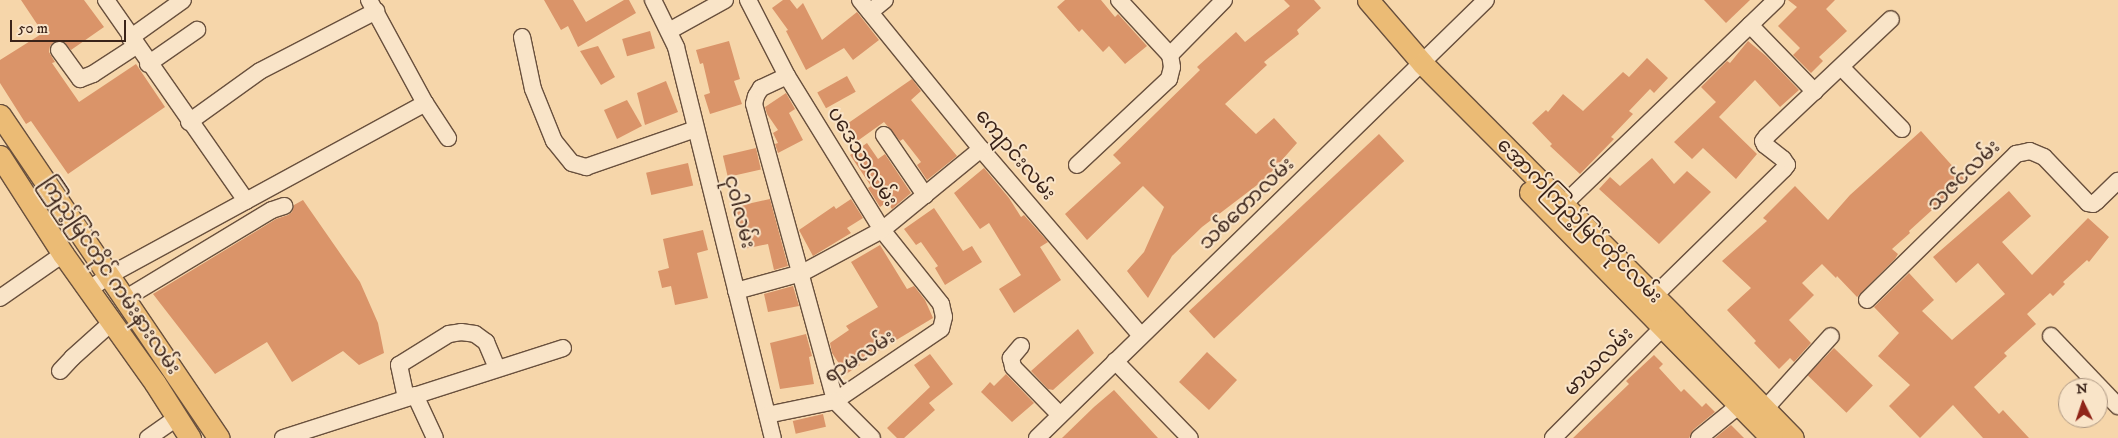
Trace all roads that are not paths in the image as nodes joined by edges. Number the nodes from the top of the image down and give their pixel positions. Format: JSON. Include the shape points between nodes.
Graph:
{"nodes":[{"id":1,"x":106,"y":0,"type":"edge"},
{"id":2,"x":183,"y":0,"type":"edge"},
{"id":3,"x":653,"y":0,"type":"edge"},
{"id":4,"x":725,"y":0,"type":"edge"},
{"id":5,"x":748,"y":0,"type":"edge"},
{"id":6,"x":884,"y":0,"type":"edge"},
{"id":7,"x":1119,"y":0,"type":"edge"},
{"id":8,"x":1224,"y":0,"type":"edge"},
{"id":9,"x":1351,"y":0,"type":"edge"},
{"id":10,"x":1368,"y":0,"type":"edge"},
{"id":11,"x":1486,"y":0,"type":"edge"},
{"id":12,"x":1776,"y":0,"type":"edge"},
{"id":13,"x":372,"y":6,"type":"edge"},
{"id":14,"x":865,"y":6,"type":"edge"},
{"id":15,"x":1891,"y":19,"type":"dead end"},
{"id":16,"x":1750,"y":25,"type":"junction"},
{"id":17,"x":197,"y":30,"type":"dead end"},
{"id":18,"x":669,"y":30,"type":"junction"},
{"id":19,"x":522,"y":37,"type":"dead end"},
{"id":20,"x":133,"y":42,"type":"junction"},
{"id":21,"x":59,"y":50,"type":"dead end"},
{"id":22,"x":1170,"y":55,"type":"junction"},
{"id":23,"x":148,"y":64,"type":"junction"},
{"id":24,"x":1841,"y":67,"type":"junction"},
{"id":25,"x":1419,"y":68,"type":"junction"},
{"id":26,"x":787,"y":76,"type":"junction"},
{"id":27,"x":1815,"y":92,"type":"junction"},
{"id":28,"x":425,"y":103,"type":"junction"},
{"id":29,"x":0,"y":115,"type":"edge"},
{"id":30,"x":189,"y":122,"type":"junction"},
{"id":31,"x":696,"y":129,"type":"junction"},
{"id":32,"x":1902,"y":129,"type":"dead end"},
{"id":33,"x":884,"y":135,"type":"dead end"},
{"id":34,"x":448,"y":138,"type":"dead end"},
{"id":35,"x":981,"y":149,"type":"junction"},
{"id":36,"x":0,"y":156,"type":"edge"},
{"id":37,"x":1077,"y":165,"type":"dead end"},
{"id":38,"x":2118,"y":181,"type":"edge"},
{"id":39,"x":925,"y":195,"type":"junction"},
{"id":40,"x":246,"y":201,"type":"junction"},
{"id":41,"x":284,"y":206,"type":"dead end"},
{"id":42,"x":1559,"y":212,"type":"junction"},
{"id":43,"x":882,"y":230,"type":"junction"},
{"id":44,"x":63,"y":254,"type":"junction"},
{"id":45,"x":802,"y":273,"type":"junction"},
{"id":46,"x":110,"y":275,"type":"junction"},
{"id":47,"x":88,"y":290,"type":"junction"},
{"id":48,"x":736,"y":291,"type":"junction"},
{"id":49,"x":0,"y":298,"type":"edge"},
{"id":50,"x":126,"y":298,"type":"junction"},
{"id":51,"x":1867,"y":300,"type":"dead end"},
{"id":52,"x":1648,"y":302,"type":"junction"},
{"id":53,"x":1669,"y":321,"type":"junction"},
{"id":54,"x":111,"y":323,"type":"junction"},
{"id":55,"x":941,"y":329,"type":"joint"},
{"id":56,"x":1141,"y":336,"type":"junction"},
{"id":57,"x":1831,"y":336,"type":"dead end"},
{"id":58,"x":2051,"y":336,"type":"dead end"},
{"id":59,"x":1021,"y":346,"type":"dead end"},
{"id":60,"x":563,"y":348,"type":"dead end"},
{"id":61,"x":1115,"y":361,"type":"junction"},
{"id":62,"x":497,"y":368,"type":"junction"},
{"id":63,"x":60,"y":371,"type":"dead end"},
{"id":64,"x":411,"y":397,"type":"junction"},
{"id":65,"x":835,"y":401,"type":"junction"},
{"id":66,"x":1752,"y":403,"type":"junction"},
{"id":67,"x":2118,"y":406,"type":"edge"},
{"id":68,"x":767,"y":415,"type":"junction"},
{"id":69,"x":1060,"y":415,"type":"junction"},
{"id":70,"x":177,"y":418,"type":"junction"},
{"id":71,"x":148,"y":438,"type":"edge"},
{"id":72,"x":190,"y":438,"type":"edge"},
{"id":73,"x":219,"y":438,"type":"edge"},
{"id":74,"x":283,"y":438,"type":"edge"},
{"id":75,"x":435,"y":438,"type":"edge"},
{"id":76,"x":773,"y":438,"type":"edge"},
{"id":77,"x":872,"y":438,"type":"edge"},
{"id":78,"x":1037,"y":438,"type":"edge"},
{"id":79,"x":1190,"y":438,"type":"edge"},
{"id":80,"x":1553,"y":438,"type":"edge"},
{"id":81,"x":1700,"y":438,"type":"edge"},
{"id":82,"x":1772,"y":438,"type":"edge"},
{"id":83,"x":1793,"y":438,"type":"edge"}],
"edges":[{"from":1,"to":20,"type":"street"},
{"from":2,"to":20,"type":"street"},
{"from":3,"to":18,"type":"street","name":"ငုဝါလမ်း"},
{"from":4,"to":18,"type":"street"},
{"from":5,"to":26,"type":"street","name":"ပဒေသာလမ်း"},
{"from":6,"to":14,"type":"street"},
{"from":7,"to":22,"type":"street"},
{"from":8,"to":22,"type":"street"},
{"from":9,"to":25,"type":"main road","name":"အောက်ကြည့်မြင်တိုင်လမ်း"},
{"from":10,"to":25,"type":"main road","name":"အောက်ကြည့်မြင်တိုင်လမ်း"},
{"from":11,"to":25,"type":"street","name":"သစ်တောလမ်း"},
{"from":12,"to":16,"type":"street"},
{"from":13,"to":28,"type":"street"},
{"from":13,"to":30,"type":"street","via":[[260,70]]},
{"from":14,"to":35,"type":"street","name":"ကျောင်းလမ်း"},
{"from":15,"to":24,"type":"street"},
{"from":16,"to":27,"type":"street"},
{"from":16,"to":42,"type":"street"},
{"from":17,"to":23,"type":"street"},
{"from":18,"to":31,"type":"street","name":"ငုဝါလမ်း"},
{"from":19,"to":31,"type":"street","via":[[533,89],[554,141],[572,163],[586,167]]},
{"from":20,"to":21,"type":"street","via":[[93,74],[80,80]]},
{"from":20,"to":23,"type":"street"},
{"from":22,"to":37,"type":"street","via":[[1169,79]]},
{"from":23,"to":30,"type":"street"},
{"from":24,"to":27,"type":"street"},
{"from":24,"to":32,"type":"street"},
{"from":25,"to":42,"type":"main road","name":"အောက်ကြည့်မြင်တိုင်လမ်း"},
{"from":25,"to":56,"type":"street","name":"သစ်တောလမ်း"},
{"from":26,"to":43,"type":"street","name":"ပဒေသာလမ်း"},
{"from":26,"to":45,"type":"street","via":[[762,88],[754,104]]},
{"from":27,"to":52,"type":"street","via":[[1763,141],[1783,160],[1784,169]]},
{"from":28,"to":34,"type":"street"},
{"from":28,"to":40,"type":"street"},
{"from":29,"to":46,"type":"main road","name":"ကြည့်မြင်တိုင် ကမ်းနားလမ်း"},
{"from":30,"to":40,"type":"street"},
{"from":31,"to":48,"type":"street","name":"ငုဝါလမ်း"},
{"from":33,"to":39,"type":"street"},
{"from":35,"to":39,"type":"street"},
{"from":35,"to":56,"type":"street","name":"ကျောင်းလမ်း"},
{"from":36,"to":44,"type":"main road","name":"ကြည့်မြင်တိုင် ကမ်းနားလမ်း"},
{"from":38,"to":51,"type":"street","name":"သဇင်လမ်း","via":[[2093,204],[2088,203],[2044,157],[2030,151],[2016,154]]},
{"from":39,"to":43,"type":"street"},
{"from":40,"to":46,"type":"street"},
{"from":41,"to":50,"type":"street","via":[[272,210]]},
{"from":42,"to":52,"type":"main road","name":"အောက်ကြည့်မြင်တိုင်လမ်း"},
{"from":43,"to":45,"type":"street"},
{"from":43,"to":55,"type":"street","name":"ပဒေသာလမ်း","via":[[941,304],[944,317]]},
{"from":44,"to":47,"type":"main road","name":"ကြည့်မြင်တိုင် ကမ်းနားလမ်း"},
{"from":44,"to":49,"type":"street"},
{"from":45,"to":48,"type":"street"},
{"from":45,"to":65,"type":"street"},
{"from":46,"to":47,"type":"street"},
{"from":46,"to":50,"type":"main road","name":"ကြည့်မြင်တိုင် ကမ်းနားလမ်း"},
{"from":47,"to":54,"type":"main road","name":"ကြည့်မြင်တိုင် ကမ်းနားလမ်း"},
{"from":48,"to":68,"type":"street","name":"ငုဝါလမ်း"},
{"from":50,"to":73,"type":"main road","name":"ကြည့်မြင်တိုင် ကမ်းနားလမ်း"},
{"from":52,"to":53,"type":"main road","name":"အောက်ကြည့်မြင်တိုင်လမ်း"},
{"from":53,"to":66,"type":"main road","name":"အောက်ကြည့်မြင်တိုင်လမ်း"},
{"from":53,"to":80,"type":"street","name":"မာဃလမ်း"},
{"from":54,"to":63,"type":"street"},
{"from":54,"to":70,"type":"main road","name":"ကြည့်မြင်တိုင် ကမ်းနားလမ်း"},
{"from":55,"to":65,"type":"street","name":"ရာမလမ်း"},
{"from":56,"to":61,"type":"street","name":"သစ်တောလမ်း"},
{"from":57,"to":66,"type":"street"},
{"from":58,"to":67,"type":"street"},
{"from":59,"to":69,"type":"street","via":[[1010,358],[1013,367]]},
{"from":60,"to":62,"type":"street"},
{"from":61,"to":69,"type":"street","name":"သစ်တောလမ်း"},
{"from":61,"to":79,"type":"street"},
{"from":62,"to":64,"type":"street"},
{"from":62,"to":64,"type":"street","via":[[486,342],[475,334],[449,334],[399,365]]},
{"from":64,"to":74,"type":"street"},
{"from":64,"to":75,"type":"street"},
{"from":65,"to":68,"type":"street","name":"ရာမလမ်း"},
{"from":65,"to":77,"type":"street"},
{"from":66,"to":81,"type":"street"},
{"from":66,"to":82,"type":"main road","name":"အောက်ကြည့်မြင်တိုင်လမ်း"},
{"from":66,"to":83,"type":"main road","name":"အောက်ကြည့်မြင်တိုင်လမ်း"},
{"from":68,"to":76,"type":"street","name":"ငုဝါလမ်း"},
{"from":69,"to":78,"type":"street","name":"သစ်တောလမ်း"},
{"from":70,"to":71,"type":"street"},
{"from":70,"to":72,"type":"main road","name":"ကြည့်မြင်တိုင် ကမ်းနားလမ်း"}]}
